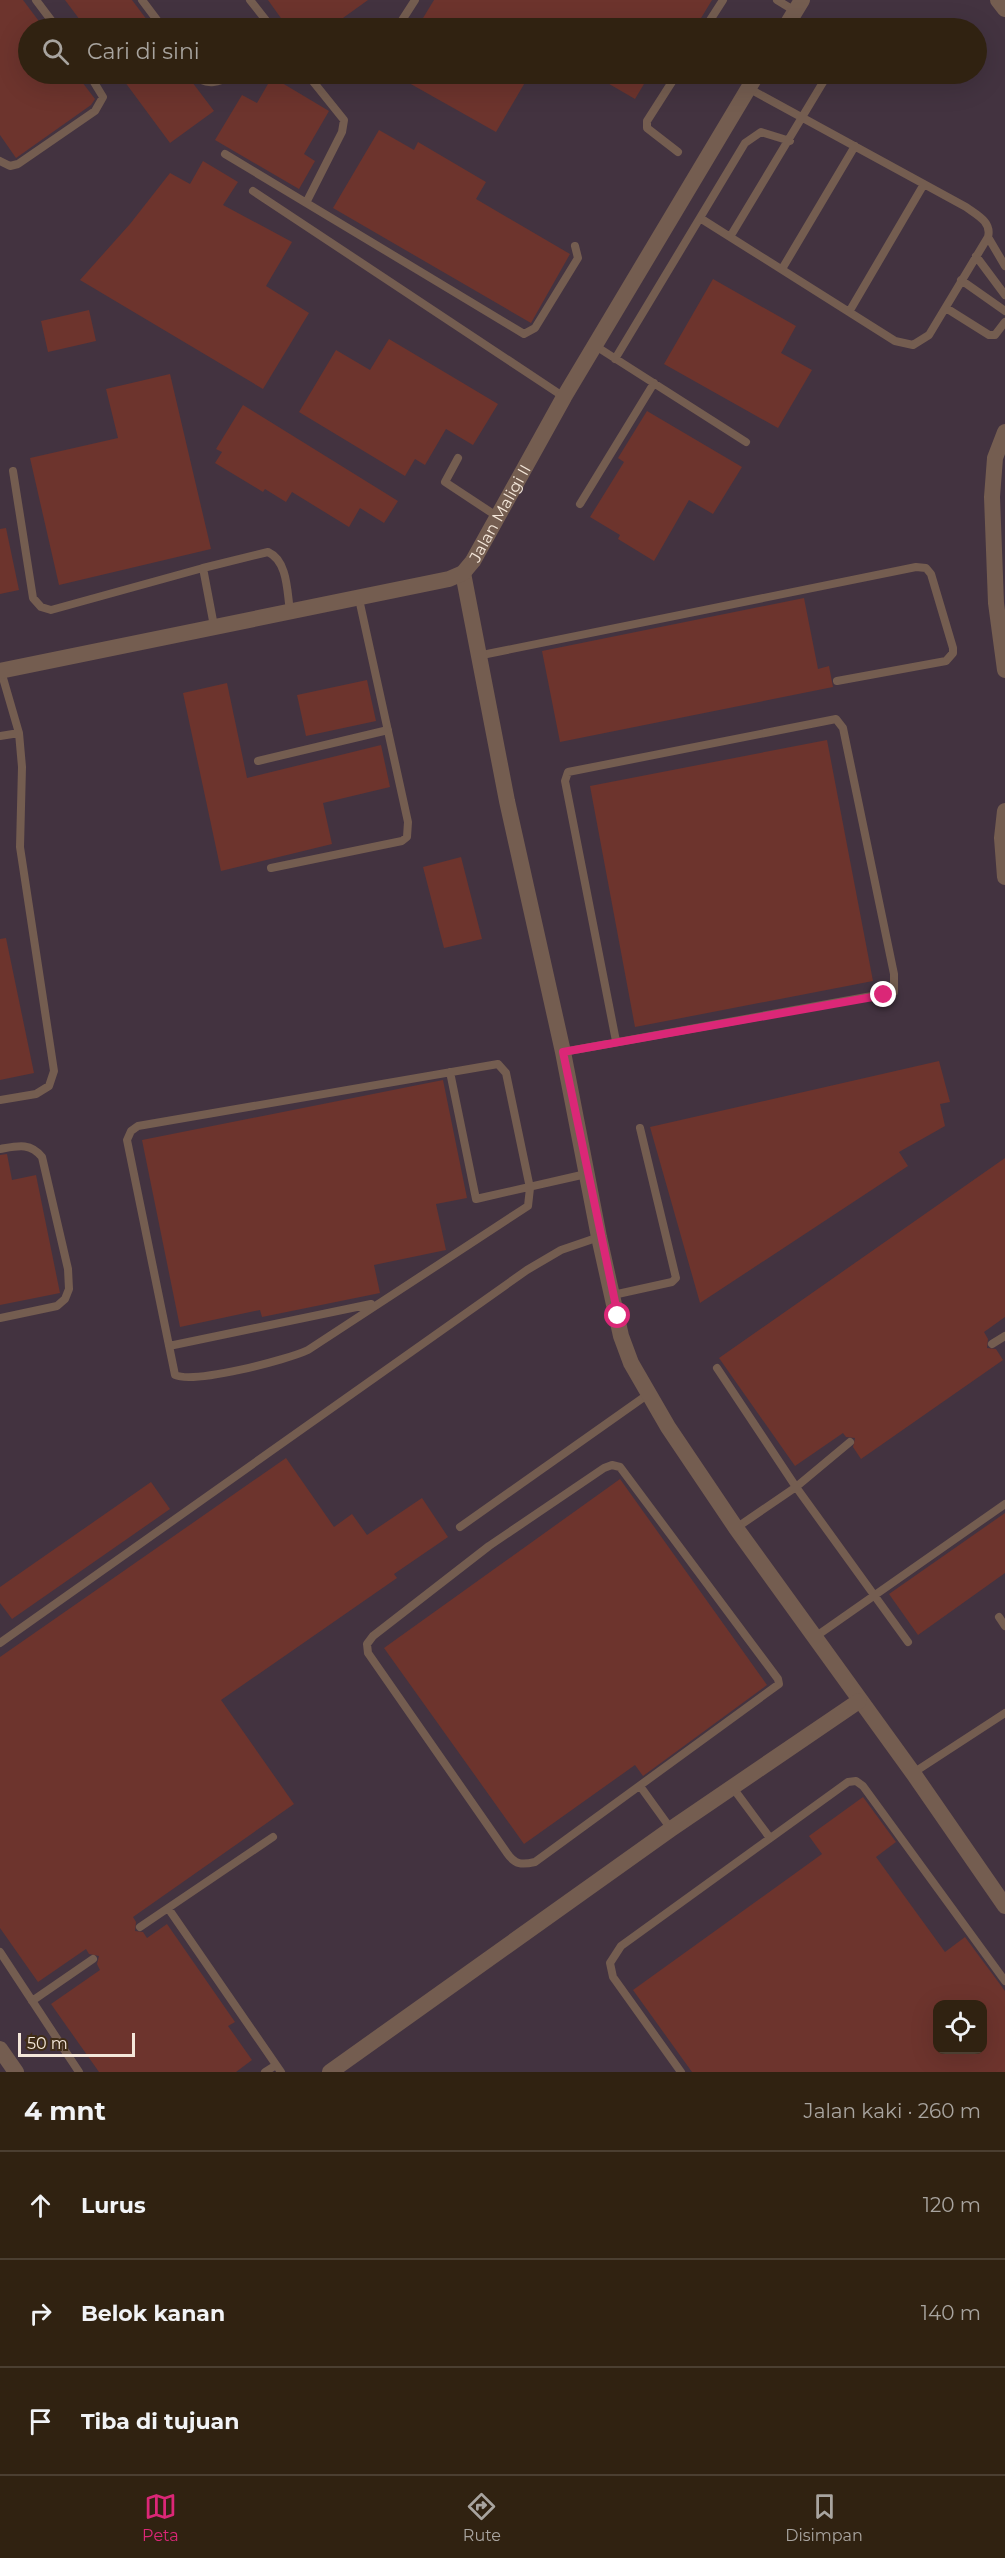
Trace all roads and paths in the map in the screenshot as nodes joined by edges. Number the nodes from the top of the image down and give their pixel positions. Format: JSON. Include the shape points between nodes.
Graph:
{"nodes":[{"id":1,"x":36,"y":0,"type":"edge"},
{"id":2,"x":142,"y":0,"type":"edge"},
{"id":3,"x":250,"y":0,"type":"edge"},
{"id":4,"x":415,"y":0,"type":"edge"},
{"id":5,"x":723,"y":0,"type":"edge"},
{"id":6,"x":777,"y":0,"type":"edge"},
{"id":7,"x":998,"y":0,"type":"edge"},
{"id":8,"x":798,"y":6,"type":"edge"},
{"id":9,"x":1005,"y":9,"type":"edge"},
{"id":10,"x":50,"y":18,"type":"edge"},
{"id":11,"x":156,"y":18,"type":"edge"},
{"id":12,"x":264,"y":18,"type":"edge"},
{"id":13,"x":403,"y":18,"type":"edge"},
{"id":14,"x":711,"y":18,"type":"edge"},
{"id":15,"x":95,"y":84,"type":"edge"},
{"id":16,"x":315,"y":84,"type":"edge"},
{"id":17,"x":671,"y":84,"type":"edge"},
{"id":18,"x":750,"y":84,"type":"edge"},
{"id":19,"x":757,"y":84,"type":"edge"},
{"id":20,"x":822,"y":84,"type":"edge"},
{"id":21,"x":803,"y":119,"type":"junction"},
{"id":22,"x":790,"y":141,"type":"junction"},
{"id":23,"x":855,"y":146,"type":"junction"},
{"id":24,"x":678,"y":152,"type":"dead end"},
{"id":25,"x":225,"y":154,"type":"dead end"},
{"id":26,"x":0,"y":161,"type":"edge"},
{"id":27,"x":924,"y":184,"type":"junction"},
{"id":28,"x":253,"y":191,"type":"dead end"},
{"id":29,"x":307,"y":201,"type":"junction"},
{"id":30,"x":700,"y":218,"type":"junction"},
{"id":31,"x":730,"y":237,"type":"junction"},
{"id":32,"x":988,"y":237,"type":"junction"},
{"id":33,"x":575,"y":246,"type":"dead end"},
{"id":34,"x":976,"y":256,"type":"junction"},
{"id":35,"x":1005,"y":266,"type":"edge"},
{"id":36,"x":782,"y":269,"type":"junction"},
{"id":37,"x":961,"y":280,"type":"junction"},
{"id":38,"x":1005,"y":295,"type":"edge"},
{"id":39,"x":946,"y":308,"type":"junction"},
{"id":40,"x":1005,"y":311,"type":"edge"},
{"id":41,"x":849,"y":312,"type":"junction"},
{"id":42,"x":1005,"y":322,"type":"edge"},
{"id":43,"x":594,"y":345,"type":"junction"},
{"id":44,"x":615,"y":359,"type":"junction"},
{"id":45,"x":654,"y":383,"type":"junction"},
{"id":46,"x":564,"y":397,"type":"junction"},
{"id":47,"x":1005,"y":432,"type":"edge"},
{"id":48,"x":746,"y":442,"type":"dead end"},
{"id":49,"x":458,"y":458,"type":"dead end"},
{"id":50,"x":13,"y":471,"type":"dead end"},
{"id":51,"x":580,"y":504,"type":"dead end"},
{"id":52,"x":499,"y":517,"type":"junction"},
{"id":53,"x":203,"y":568,"type":"junction"},
{"id":54,"x":463,"y":573,"type":"junction"},
{"id":55,"x":359,"y":599,"type":"junction"},
{"id":56,"x":290,"y":611,"type":"junction"},
{"id":57,"x":214,"y":626,"type":"junction"},
{"id":58,"x":477,"y":656,"type":"junction"},
{"id":59,"x":1005,"y":670,"type":"edge"},
{"id":60,"x":1,"y":671,"type":"edge"},
{"id":61,"x":837,"y":681,"type":"dead end"},
{"id":62,"x":387,"y":730,"type":"junction"},
{"id":63,"x":19,"y":733,"type":"junction"},
{"id":64,"x":0,"y":736,"type":"edge"},
{"id":65,"x":258,"y":761,"type":"dead end"},
{"id":66,"x":1005,"y":811,"type":"edge"},
{"id":67,"x":271,"y":868,"type":"dead end"},
{"id":68,"x":1005,"y":877,"type":"edge"},
{"id":69,"x":616,"y":1041,"type":"junction"},
{"id":70,"x":563,"y":1052,"type":"junction"},
{"id":71,"x":450,"y":1072,"type":"junction"},
{"id":72,"x":0,"y":1100,"type":"edge"},
{"id":73,"x":640,"y":1128,"type":"dead end"},
{"id":74,"x":0,"y":1149,"type":"edge"},
{"id":75,"x":586,"y":1174,"type":"junction"},
{"id":76,"x":530,"y":1188,"type":"junction"},
{"id":77,"x":599,"y":1237,"type":"junction"},
{"id":78,"x":613,"y":1295,"type":"junction"},
{"id":79,"x":377,"y":1303,"type":"junction"},
{"id":80,"x":0,"y":1318,"type":"edge"},
{"id":81,"x":1005,"y":1336,"type":"edge"},
{"id":82,"x":992,"y":1344,"type":"dead end"},
{"id":83,"x":169,"y":1346,"type":"junction"},
{"id":84,"x":717,"y":1368,"type":"dead end"},
{"id":85,"x":647,"y":1395,"type":"junction"},
{"id":86,"x":850,"y":1443,"type":"dead end"},
{"id":87,"x":796,"y":1487,"type":"junction"},
{"id":88,"x":1005,"y":1504,"type":"edge"},
{"id":89,"x":460,"y":1527,"type":"dead end"},
{"id":90,"x":736,"y":1528,"type":"junction"},
{"id":91,"x":874,"y":1598,"type":"junction"},
{"id":92,"x":999,"y":1617,"type":"dead end"},
{"id":93,"x":1005,"y":1626,"type":"edge"},
{"id":94,"x":815,"y":1637,"type":"junction"},
{"id":95,"x":908,"y":1642,"type":"dead end"},
{"id":96,"x":0,"y":1643,"type":"edge"},
{"id":97,"x":859,"y":1701,"type":"junction"},
{"id":98,"x":1005,"y":1713,"type":"edge"},
{"id":99,"x":913,"y":1773,"type":"junction"},
{"id":100,"x":640,"y":1786,"type":"junction"},
{"id":101,"x":733,"y":1788,"type":"junction"},
{"id":102,"x":671,"y":1829,"type":"junction"},
{"id":103,"x":273,"y":1837,"type":"dead end"},
{"id":104,"x":770,"y":1838,"type":"junction"},
{"id":105,"x":1005,"y":1906,"type":"edge"},
{"id":106,"x":168,"y":1908,"type":"junction"},
{"id":107,"x":140,"y":1927,"type":"dead end"},
{"id":108,"x":0,"y":1952,"type":"edge"},
{"id":109,"x":93,"y":1959,"type":"dead end"},
{"id":110,"x":1005,"y":1981,"type":"edge"},
{"id":111,"x":32,"y":2001,"type":"junction"},
{"id":112,"x":0,"y":2049,"type":"edge"},
{"id":113,"x":279,"y":2068,"type":"edge"},
{"id":114,"x":16,"y":2072,"type":"edge"},
{"id":115,"x":79,"y":2072,"type":"edge"},
{"id":116,"x":265,"y":2072,"type":"edge"},
{"id":117,"x":330,"y":2072,"type":"edge"},
{"id":118,"x":681,"y":2072,"type":"edge"}],
"edges":[{"from":1,"to":10,"type":"lane"},
{"from":2,"to":11,"type":"lane"},
{"from":3,"to":12,"type":"lane"},
{"from":4,"to":13,"type":"lane"},
{"from":5,"to":14,"type":"lane"},
{"from":6,"to":8,"type":"lane"},
{"from":7,"to":9,"type":"street"},
{"from":15,"to":26,"type":"lane","via":[[103,97],[95,111],[18,164],[10,166]]},
{"from":16,"to":29,"type":"lane","via":[[344,120],[342,132]]},
{"from":17,"to":24,"type":"lane","via":[[647,121],[647,128]]},
{"from":18,"to":43,"type":"street","name":"Jalan Maligi II"},
{"from":19,"to":21,"type":"lane"},
{"from":20,"to":21,"type":"lane"},
{"from":21,"to":22,"type":"lane"},
{"from":21,"to":23,"type":"lane"},
{"from":22,"to":30,"type":"lane","via":[[761,132],[753,136]]},
{"from":22,"to":31,"type":"lane"},
{"from":23,"to":27,"type":"lane"},
{"from":23,"to":36,"type":"lane"},
{"from":25,"to":29,"type":"lane"},
{"from":27,"to":32,"type":"lane","via":[[980,217],[989,228]]},
{"from":27,"to":41,"type":"lane"},
{"from":28,"to":46,"type":"lane"},
{"from":29,"to":33,"type":"lane","via":[[524,334],[535,328],[578,258]]},
{"from":30,"to":31,"type":"lane"},
{"from":30,"to":44,"type":"lane"},
{"from":31,"to":36,"type":"lane"},
{"from":32,"to":34,"type":"lane"},
{"from":32,"to":35,"type":"lane"},
{"from":34,"to":37,"type":"lane"},
{"from":34,"to":38,"type":"lane"},
{"from":36,"to":41,"type":"lane"},
{"from":37,"to":39,"type":"lane"},
{"from":37,"to":40,"type":"lane"},
{"from":39,"to":41,"type":"lane","via":[[924,340],[913,345],[896,340]]},
{"from":39,"to":42,"type":"lane","via":[[989,335],[995,335]]},
{"from":43,"to":44,"type":"lane"},
{"from":43,"to":46,"type":"street","name":"Jalan Maligi II"},
{"from":44,"to":45,"type":"lane"},
{"from":45,"to":48,"type":"lane"},
{"from":45,"to":51,"type":"lane"},
{"from":46,"to":52,"type":"street","name":"Jalan Maligi II"},
{"from":47,"to":59,"type":"street","via":[[995,458],[992,497],[996,603]]},
{"from":49,"to":52,"type":"lane","via":[[444,482]]},
{"from":50,"to":53,"type":"lane","via":[[33,598],[41,607],[51,610]]},
{"from":52,"to":54,"type":"street","name":"Jalan Maligi II"},
{"from":53,"to":56,"type":"lane","via":[[268,552],[276,555],[284,569]]},
{"from":53,"to":57,"type":"lane"},
{"from":54,"to":55,"type":"street","name":"Jalan Maligi II"},
{"from":54,"to":58,"type":"street"},
{"from":55,"to":56,"type":"street","name":"Jalan Maligi II"},
{"from":55,"to":62,"type":"lane"},
{"from":56,"to":57,"type":"street","name":"Jalan Maligi II"},
{"from":57,"to":60,"type":"street","name":"Jalan Maligi II"},
{"from":58,"to":61,"type":"lane","via":[[926,568],[953,648],[950,658]]},
{"from":58,"to":70,"type":"street"},
{"from":60,"to":63,"type":"lane"},
{"from":62,"to":65,"type":"lane"},
{"from":62,"to":67,"type":"lane","via":[[408,822],[407,837]]},
{"from":63,"to":64,"type":"lane"},
{"from":63,"to":72,"type":"lane","via":[[20,847],[54,1071],[49,1086],[36,1094]]},
{"from":66,"to":68,"type":"street"},
{"from":69,"to":69,"type":"lane","via":[[565,781],[568,772],[836,719],[843,728],[894,974],[894,992]]},
{"from":69,"to":70,"type":"lane"},
{"from":70,"to":75,"type":"street"},
{"from":71,"to":76,"type":"lane","via":[[498,1064],[505,1070]]},
{"from":71,"to":76,"type":"lane","via":[[476,1199]]},
{"from":71,"to":83,"type":"lane","via":[[138,1126],[131,1131],[127,1140]]},
{"from":73,"to":78,"type":"lane","via":[[676,1278]]},
{"from":74,"to":80,"type":"lane","via":[[31,1147],[42,1157],[68,1269],[69,1289],[57,1306]]},
{"from":75,"to":76,"type":"lane"},
{"from":75,"to":77,"type":"street"},
{"from":76,"to":79,"type":"lane","via":[[528,1206],[518,1215]]},
{"from":77,"to":78,"type":"street"},
{"from":77,"to":96,"type":"lane","via":[[561,1250],[526,1270]]},
{"from":78,"to":85,"type":"street","via":[[621,1336]]},
{"from":79,"to":83,"type":"lane"},
{"from":79,"to":83,"type":"lane","via":[[308,1350],[200,1377],[179,1377],[174,1373]]},
{"from":81,"to":82,"type":"lane"},
{"from":84,"to":87,"type":"lane"},
{"from":85,"to":89,"type":"lane"},
{"from":85,"to":90,"type":"street"},
{"from":86,"to":87,"type":"lane"},
{"from":87,"to":90,"type":"lane"},
{"from":87,"to":91,"type":"lane"},
{"from":88,"to":91,"type":"lane"},
{"from":90,"to":94,"type":"street"},
{"from":91,"to":94,"type":"lane"},
{"from":91,"to":95,"type":"lane"},
{"from":92,"to":93,"type":"lane"},
{"from":94,"to":97,"type":"street"},
{"from":97,"to":99,"type":"street"},
{"from":97,"to":101,"type":"street"},
{"from":98,"to":99,"type":"lane"},
{"from":99,"to":105,"type":"street"},
{"from":100,"to":100,"type":"lane","via":[[779,1684],[620,1467],[612,1466],[489,1546],[367,1644],[368,1653],[513,1861],[523,1865],[535,1862]]},
{"from":100,"to":102,"type":"lane"},
{"from":101,"to":102,"type":"street"},
{"from":101,"to":104,"type":"lane"},
{"from":102,"to":117,"type":"street"},
{"from":103,"to":106,"type":"lane"},
{"from":104,"to":110,"type":"lane","via":[[848,1782],[856,1781]]},
{"from":104,"to":118,"type":"lane","via":[[621,1946],[610,1964],[613,1977]]},
{"from":106,"to":107,"type":"lane"},
{"from":106,"to":113,"type":"lane"},
{"from":108,"to":111,"type":"lane"},
{"from":109,"to":111,"type":"lane"},
{"from":111,"to":115,"type":"lane"},
{"from":112,"to":114,"type":"street"},
{"from":113,"to":116,"type":"lane"}]}
